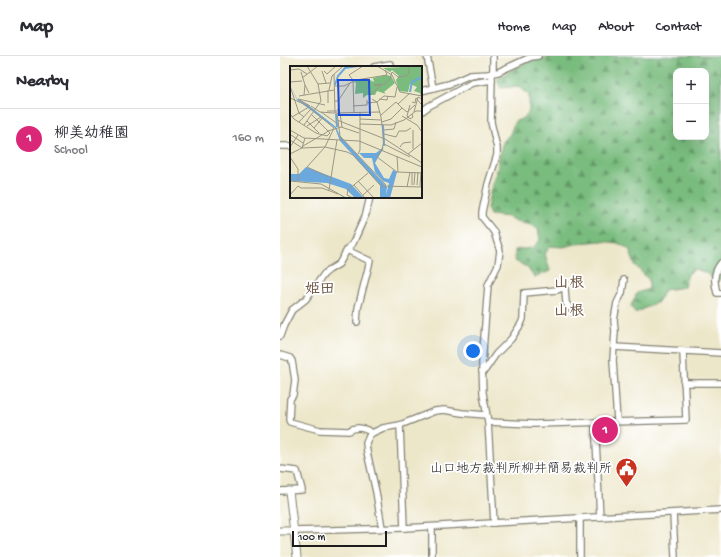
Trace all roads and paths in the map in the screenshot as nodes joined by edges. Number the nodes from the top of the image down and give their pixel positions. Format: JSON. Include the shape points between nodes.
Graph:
{"nodes":[{"id":1,"x":427,"y":56,"type":"edge"},
{"id":2,"x":493,"y":56,"type":"edge"},
{"id":3,"x":538,"y":56,"type":"edge"},
{"id":4,"x":379,"y":66,"type":"edge"},
{"id":5,"x":390,"y":66,"type":"edge"},
{"id":6,"x":492,"y":74,"type":"junction"},
{"id":7,"x":492,"y":80,"type":"junction"},
{"id":8,"x":432,"y":88,"type":"junction"},
{"id":9,"x":422,"y":91,"type":"edge"},
{"id":10,"x":422,"y":111,"type":"edge"},
{"id":11,"x":370,"y":198,"type":"edge"},
{"id":12,"x":347,"y":250,"type":"junction"},
{"id":13,"x":721,"y":263,"type":"edge"},
{"id":14,"x":624,"y":280,"type":"dead end"},
{"id":15,"x":721,"y":293,"type":"edge"},
{"id":16,"x":570,"y":308,"type":"dead end"},
{"id":17,"x":357,"y":322,"type":"dead end"},
{"id":18,"x":280,"y":336,"type":"edge"},
{"id":19,"x":614,"y":348,"type":"junction"},
{"id":20,"x":683,"y":352,"type":"junction"},
{"id":21,"x":721,"y":353,"type":"edge"},
{"id":22,"x":280,"y":355,"type":"edge"},
{"id":23,"x":482,"y":371,"type":"junction"},
{"id":24,"x":684,"y":383,"type":"junction"},
{"id":25,"x":721,"y":383,"type":"edge"},
{"id":26,"x":486,"y":415,"type":"junction"},
{"id":27,"x":617,"y":421,"type":"junction"},
{"id":28,"x":488,"y":422,"type":"junction"},
{"id":29,"x":595,"y":422,"type":"junction"},
{"id":30,"x":400,"y":425,"type":"junction"},
{"id":31,"x":372,"y":433,"type":"junction"},
{"id":32,"x":280,"y":469,"type":"edge"},
{"id":33,"x":280,"y":491,"type":"edge"},
{"id":34,"x":289,"y":491,"type":"junction"},
{"id":35,"x":721,"y":510,"type":"edge"},
{"id":36,"x":673,"y":513,"type":"junction"},
{"id":37,"x":600,"y":517,"type":"junction"},
{"id":38,"x":580,"y":518,"type":"junction"},
{"id":39,"x":494,"y":523,"type":"junction"},
{"id":40,"x":432,"y":527,"type":"junction"},
{"id":41,"x":382,"y":528,"type":"junction"},
{"id":42,"x":404,"y":528,"type":"junction"},
{"id":43,"x":280,"y":531,"type":"edge"},
{"id":44,"x":294,"y":531,"type":"junction"},
{"id":45,"x":297,"y":557,"type":"edge"},
{"id":46,"x":432,"y":557,"type":"edge"},
{"id":47,"x":580,"y":557,"type":"edge"},
{"id":48,"x":675,"y":557,"type":"edge"}],
"edges":[{"from":1,"to":8,"type":"street"},
{"from":2,"to":6,"type":"street"},
{"from":3,"to":6,"type":"street"},
{"from":4,"to":5,"type":"street"},
{"from":6,"to":7,"type":"street"},
{"from":6,"to":8,"type":"street","via":[[470,75]]},
{"from":7,"to":10,"type":"street","via":[[472,83]]},
{"from":7,"to":23,"type":"street","via":[[491,122],[497,155],[482,217],[494,232],[500,251],[498,265],[488,285]]},
{"from":8,"to":9,"type":"street"},
{"from":11,"to":12,"type":"street","via":[[366,214],[353,243]]},
{"from":12,"to":17,"type":"street","via":[[370,261]]},
{"from":12,"to":18,"type":"street","via":[[339,264],[324,274],[306,299],[292,310]]},
{"from":13,"to":15,"type":"street","via":[[714,279],[717,293]]},
{"from":14,"to":19,"type":"street","via":[[615,312]]},
{"from":16,"to":23,"type":"street","via":[[566,303],[563,288],[524,292],[521,324]]},
{"from":19,"to":20,"type":"street"},
{"from":19,"to":27,"type":"street"},
{"from":20,"to":21,"type":"street"},
{"from":20,"to":24,"type":"street"},
{"from":22,"to":31,"type":"street","via":[[290,358],[294,375],[290,422],[320,430],[349,432],[353,428],[365,428]]},
{"from":23,"to":26,"type":"street"},
{"from":24,"to":25,"type":"street"},
{"from":24,"to":27,"type":"street","via":[[686,420]]},
{"from":26,"to":28,"type":"street"},
{"from":26,"to":30,"type":"street","via":[[444,410],[424,414]]},
{"from":27,"to":29,"type":"street"},
{"from":28,"to":29,"type":"street"},
{"from":28,"to":39,"type":"street"},
{"from":29,"to":37,"type":"street"},
{"from":30,"to":31,"type":"street"},
{"from":30,"to":42,"type":"street"},
{"from":31,"to":41,"type":"street","via":[[367,440],[367,452]]},
{"from":32,"to":34,"type":"street","via":[[297,471],[302,490]]},
{"from":33,"to":34,"type":"street"},
{"from":34,"to":44,"type":"street"},
{"from":35,"to":36,"type":"street"},
{"from":36,"to":37,"type":"street"},
{"from":36,"to":48,"type":"street"},
{"from":37,"to":38,"type":"street"},
{"from":38,"to":39,"type":"street"},
{"from":38,"to":47,"type":"street"},
{"from":39,"to":40,"type":"street"},
{"from":40,"to":42,"type":"street"},
{"from":40,"to":46,"type":"street"},
{"from":41,"to":42,"type":"street"},
{"from":41,"to":44,"type":"street"},
{"from":43,"to":44,"type":"street"},
{"from":44,"to":45,"type":"street"}]}
